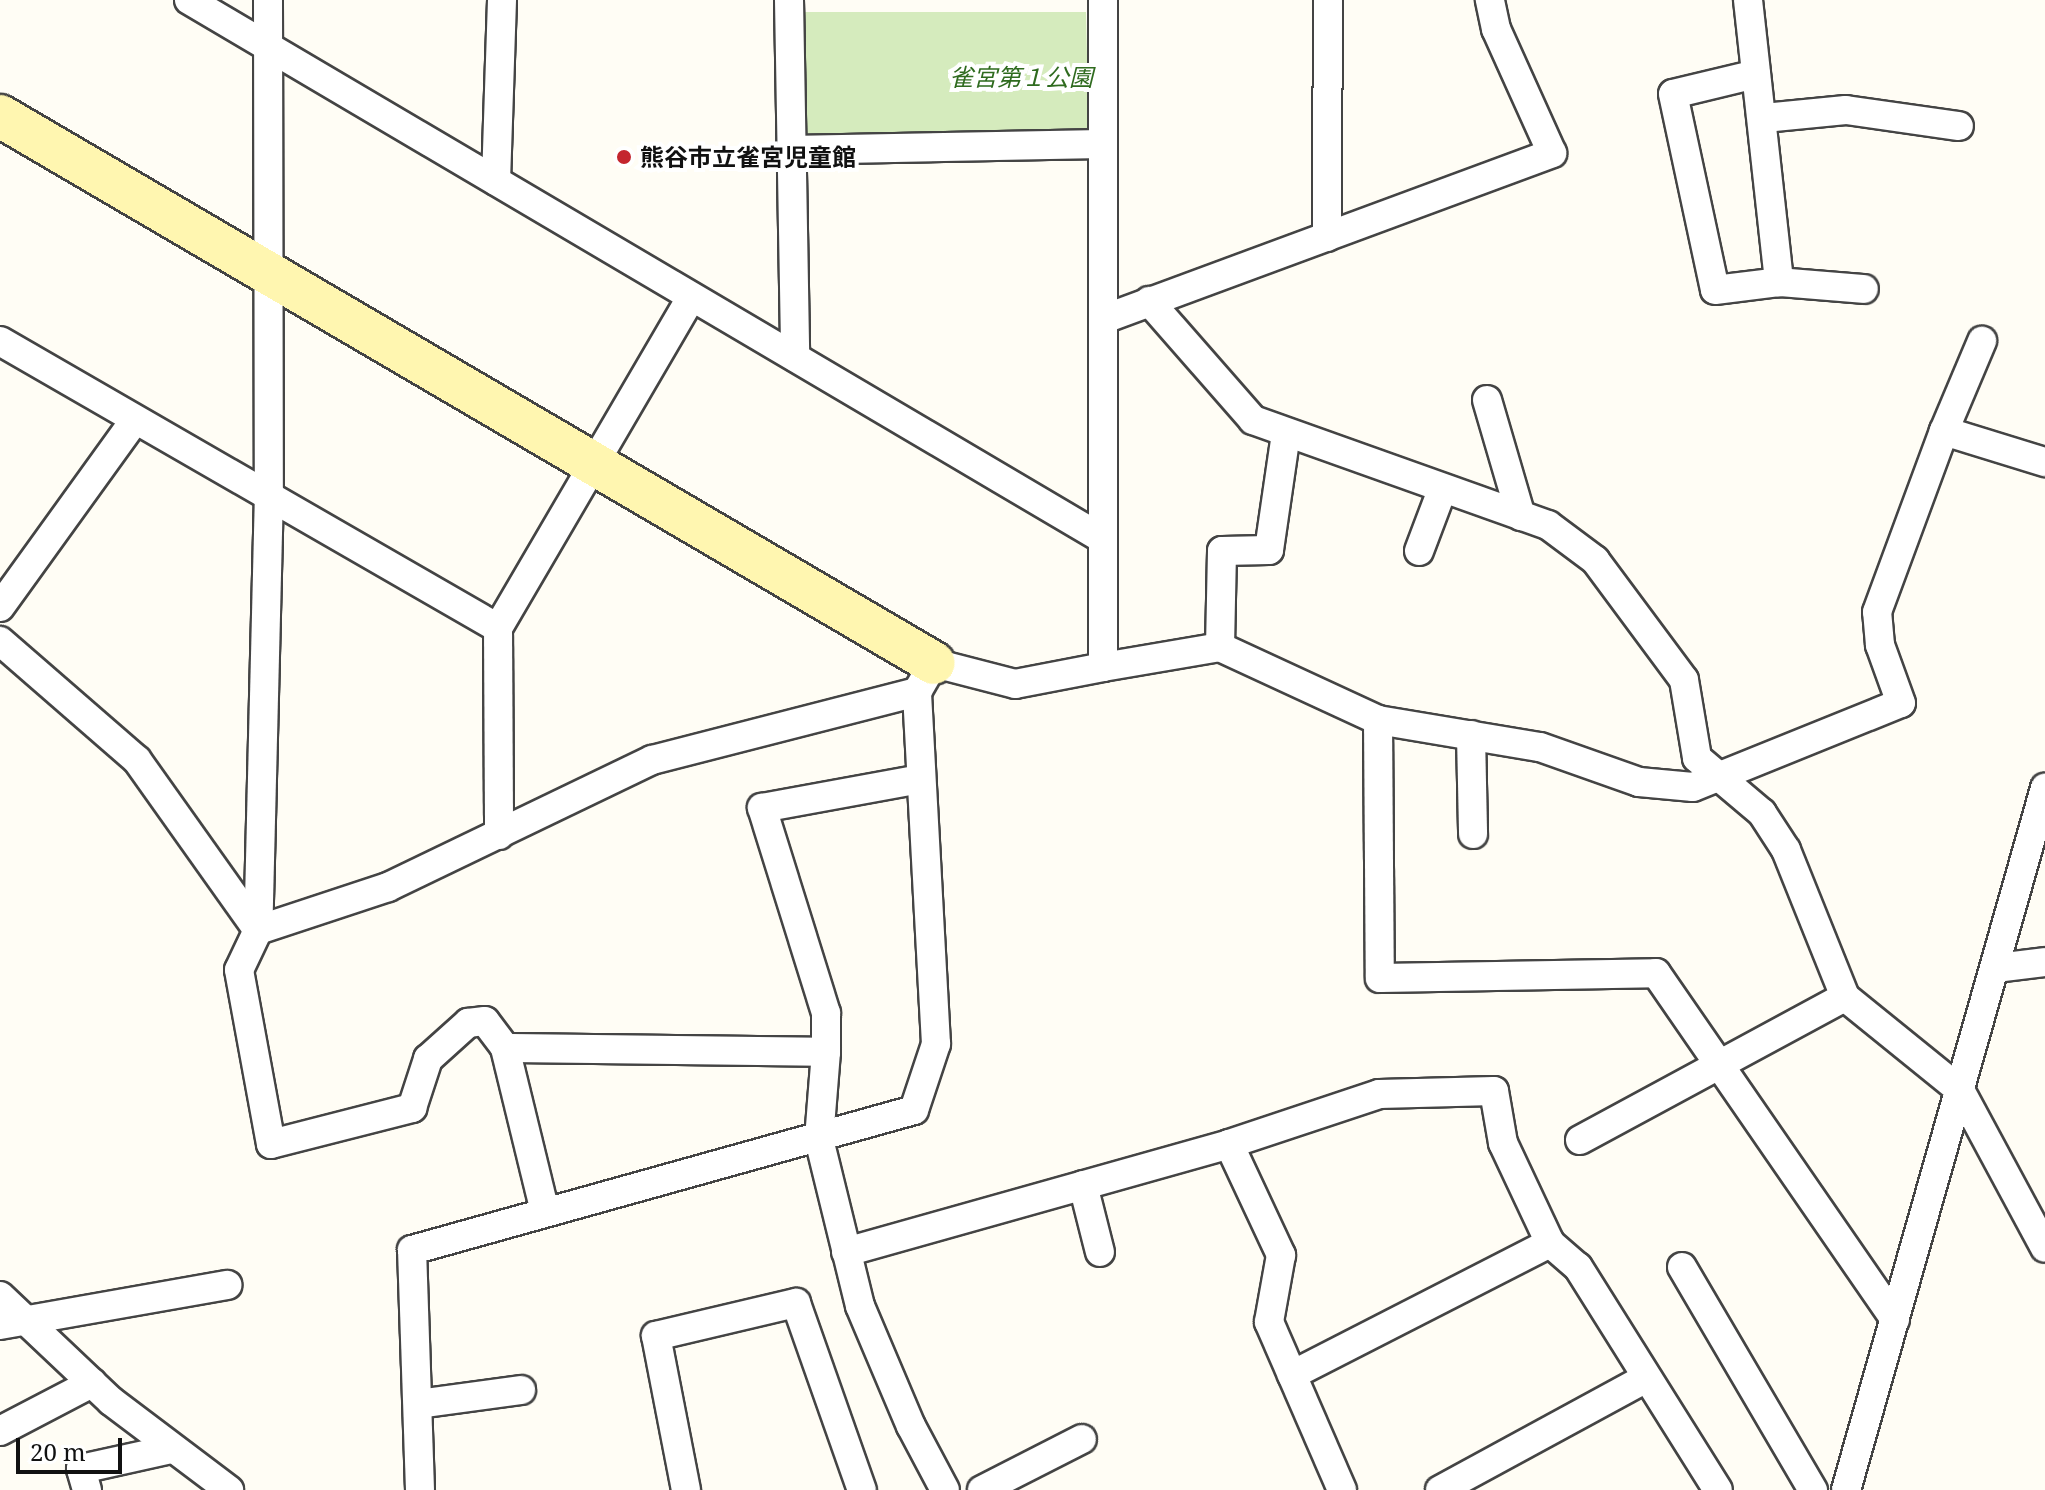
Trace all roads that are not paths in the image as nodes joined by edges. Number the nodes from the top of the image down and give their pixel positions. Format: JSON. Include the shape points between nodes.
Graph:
{"nodes":[{"id":1,"x":189,"y":0,"type":"edge"},
{"id":2,"x":268,"y":0,"type":"edge"},
{"id":3,"x":502,"y":0,"type":"edge"},
{"id":4,"x":789,"y":0,"type":"edge"},
{"id":5,"x":1103,"y":0,"type":"edge"},
{"id":6,"x":1328,"y":0,"type":"edge"},
{"id":7,"x":1490,"y":0,"type":"edge"},
{"id":8,"x":1748,"y":0,"type":"edge"},
{"id":9,"x":268,"y":44,"type":"junction"},
{"id":10,"x":1756,"y":74,"type":"junction"},
{"id":11,"x":0,"y":116,"type":"edge"},
{"id":12,"x":1764,"y":118,"type":"junction"},
{"id":13,"x":1959,"y":126,"type":"dead end"},
{"id":14,"x":1102,"y":144,"type":"junction"},
{"id":15,"x":790,"y":150,"type":"junction"},
{"id":16,"x":496,"y":181,"type":"junction"},
{"id":17,"x":1327,"y":237,"type":"junction"},
{"id":18,"x":266,"y":273,"type":"junction"},
{"id":19,"x":1779,"y":282,"type":"junction"},
{"id":20,"x":1864,"y":289,"type":"dead end"},
{"id":21,"x":690,"y":299,"type":"junction"},
{"id":22,"x":1149,"y":301,"type":"junction"},
{"id":23,"x":1104,"y":319,"type":"junction"},
{"id":24,"x":0,"y":341,"type":"edge"},
{"id":25,"x":1982,"y":341,"type":"dead end"},
{"id":26,"x":795,"y":357,"type":"junction"},
{"id":27,"x":1487,"y":400,"type":"dead end"},
{"id":28,"x":134,"y":421,"type":"junction"},
{"id":29,"x":1944,"y":431,"type":"junction"},
{"id":30,"x":1286,"y":434,"type":"junction"},
{"id":31,"x":2045,"y":462,"type":"edge"},
{"id":32,"x":595,"y":466,"type":"junction"},
{"id":33,"x":1442,"y":490,"type":"junction"},
{"id":34,"x":269,"y":492,"type":"junction"},
{"id":35,"x":1521,"y":516,"type":"junction"},
{"id":36,"x":1103,"y":539,"type":"junction"},
{"id":37,"x":1419,"y":551,"type":"dead end"},
{"id":38,"x":0,"y":607,"type":"edge"},
{"id":39,"x":498,"y":628,"type":"junction"},
{"id":40,"x":0,"y":641,"type":"edge"},
{"id":41,"x":1220,"y":647,"type":"junction"},
{"id":42,"x":1103,"y":667,"type":"junction"},
{"id":43,"x":925,"y":677,"type":"junction"},
{"id":44,"x":1378,"y":720,"type":"junction"},
{"id":45,"x":1471,"y":735,"type":"junction"},
{"id":46,"x":1718,"y":778,"type":"junction"},
{"id":47,"x":920,"y":779,"type":"junction"},
{"id":48,"x":2044,"y":795,"type":"edge"},
{"id":49,"x":1473,"y":834,"type":"dead end"},
{"id":50,"x":499,"y":835,"type":"junction"},
{"id":51,"x":258,"y":930,"type":"junction"},
{"id":52,"x":2045,"y":962,"type":"edge"},
{"id":53,"x":1997,"y":968,"type":"junction"},
{"id":54,"x":1845,"y":997,"type":"junction"},
{"id":55,"x":505,"y":1048,"type":"junction"},
{"id":56,"x":826,"y":1052,"type":"junction"},
{"id":57,"x":1720,"y":1069,"type":"junction"},
{"id":58,"x":1960,"y":1090,"type":"junction"},
{"id":59,"x":819,"y":1139,"type":"junction"},
{"id":60,"x":1580,"y":1140,"type":"dead end"},
{"id":61,"x":1229,"y":1144,"type":"junction"},
{"id":62,"x":1083,"y":1185,"type":"junction"},
{"id":63,"x":545,"y":1212,"type":"junction"},
{"id":64,"x":1550,"y":1243,"type":"junction"},
{"id":65,"x":2045,"y":1248,"type":"edge"},
{"id":66,"x":846,"y":1252,"type":"junction"},
{"id":67,"x":1100,"y":1252,"type":"dead end"},
{"id":68,"x":1682,"y":1267,"type":"dead end"},
{"id":69,"x":228,"y":1285,"type":"dead end"},
{"id":70,"x":0,"y":1296,"type":"edge"},
{"id":71,"x":1895,"y":1319,"type":"junction"},
{"id":72,"x":13,"y":1323,"type":"edge"},
{"id":73,"x":1292,"y":1375,"type":"junction"},
{"id":74,"x":1646,"y":1378,"type":"junction"},
{"id":75,"x":92,"y":1383,"type":"junction"},
{"id":76,"x":521,"y":1390,"type":"dead end"},
{"id":77,"x":418,"y":1404,"type":"junction"},
{"id":78,"x":0,"y":1431,"type":"edge"},
{"id":79,"x":1082,"y":1439,"type":"dead end"},
{"id":80,"x":171,"y":1449,"type":"junction"},
{"id":81,"x":87,"y":1490,"type":"edge"},
{"id":82,"x":229,"y":1490,"type":"edge"},
{"id":83,"x":420,"y":1490,"type":"edge"},
{"id":84,"x":686,"y":1490,"type":"edge"},
{"id":85,"x":862,"y":1490,"type":"edge"},
{"id":86,"x":945,"y":1490,"type":"edge"},
{"id":87,"x":982,"y":1490,"type":"edge"},
{"id":88,"x":1342,"y":1490,"type":"edge"},
{"id":89,"x":1440,"y":1490,"type":"edge"},
{"id":90,"x":1718,"y":1490,"type":"edge"},
{"id":91,"x":1813,"y":1490,"type":"edge"},
{"id":92,"x":1846,"y":1490,"type":"edge"}],
"edges":[{"from":1,"to":9,"type":"street"},
{"from":2,"to":9,"type":"street"},
{"from":3,"to":16,"type":"street"},
{"from":4,"to":15,"type":"street"},
{"from":5,"to":14,"type":"street"},
{"from":6,"to":17,"type":"street"},
{"from":7,"to":17,"type":"street","via":[[1496,29],[1552,153]]},
{"from":8,"to":10,"type":"street"},
{"from":9,"to":16,"type":"street"},
{"from":9,"to":18,"type":"street"},
{"from":10,"to":12,"type":"street"},
{"from":10,"to":19,"type":"street","via":[[1673,94],[1715,290]]},
{"from":11,"to":18,"type":"street"},
{"from":12,"to":13,"type":"street","via":[[1846,110]]},
{"from":12,"to":19,"type":"street"},
{"from":14,"to":15,"type":"street"},
{"from":14,"to":23,"type":"street"},
{"from":15,"to":26,"type":"street"},
{"from":16,"to":21,"type":"street"},
{"from":17,"to":22,"type":"street"},
{"from":18,"to":32,"type":"street"},
{"from":18,"to":34,"type":"street"},
{"from":19,"to":20,"type":"street"},
{"from":21,"to":26,"type":"street"},
{"from":21,"to":32,"type":"street"},
{"from":22,"to":23,"type":"street"},
{"from":22,"to":30,"type":"street","via":[[1253,420]]},
{"from":23,"to":36,"type":"street"},
{"from":24,"to":28,"type":"street"},
{"from":25,"to":29,"type":"street"},
{"from":26,"to":36,"type":"street"},
{"from":27,"to":35,"type":"street"},
{"from":28,"to":34,"type":"street"},
{"from":28,"to":38,"type":"street"},
{"from":29,"to":31,"type":"street"},
{"from":29,"to":46,"type":"street","via":[[1877,612],[1880,645],[1901,703]]},
{"from":30,"to":33,"type":"street"},
{"from":30,"to":41,"type":"street","via":[[1269,550],[1222,551]]},
{"from":32,"to":39,"type":"street"},
{"from":32,"to":43,"type":"street"},
{"from":33,"to":35,"type":"street"},
{"from":33,"to":37,"type":"street"},
{"from":34,"to":39,"type":"street"},
{"from":34,"to":51,"type":"street"},
{"from":35,"to":46,"type":"street","via":[[1548,525],[1595,560],[1684,680],[1697,758]]},
{"from":36,"to":42,"type":"street"},
{"from":39,"to":50,"type":"street"},
{"from":40,"to":51,"type":"street","via":[[137,760]]},
{"from":41,"to":42,"type":"street"},
{"from":41,"to":44,"type":"street"},
{"from":42,"to":43,"type":"street","via":[[1015,684]]},
{"from":43,"to":47,"type":"street"},
{"from":43,"to":50,"type":"street","via":[[652,760]]},
{"from":44,"to":45,"type":"street"},
{"from":44,"to":57,"type":"street","via":[[1380,978],[1656,973]]},
{"from":45,"to":46,"type":"street","via":[[1540,747],[1639,782],[1693,787]]},
{"from":45,"to":49,"type":"street"},
{"from":46,"to":54,"type":"street","via":[[1762,813],[1786,850]]},
{"from":47,"to":56,"type":"street","via":[[762,808],[826,1013]]},
{"from":47,"to":59,"type":"street","via":[[936,1044],[914,1110]]},
{"from":48,"to":53,"type":"street"},
{"from":50,"to":51,"type":"street","via":[[388,887]]},
{"from":51,"to":55,"type":"street","via":[[239,970],[271,1144],[412,1108],[428,1059],[468,1023],[485,1021]]},
{"from":52,"to":53,"type":"street"},
{"from":53,"to":58,"type":"street"},
{"from":54,"to":57,"type":"street"},
{"from":54,"to":58,"type":"street"},
{"from":55,"to":56,"type":"street"},
{"from":55,"to":63,"type":"street"},
{"from":56,"to":59,"type":"street"},
{"from":57,"to":60,"type":"street"},
{"from":57,"to":71,"type":"street"},
{"from":58,"to":65,"type":"street"},
{"from":58,"to":71,"type":"street"},
{"from":59,"to":63,"type":"street"},
{"from":59,"to":66,"type":"street"},
{"from":61,"to":62,"type":"street"},
{"from":61,"to":64,"type":"street","via":[[1379,1094],[1494,1091],[1503,1143]]},
{"from":61,"to":73,"type":"street","via":[[1281,1255],[1269,1322]]},
{"from":62,"to":66,"type":"street"},
{"from":62,"to":67,"type":"street"},
{"from":63,"to":77,"type":"street","via":[[412,1250]]},
{"from":64,"to":73,"type":"street"},
{"from":64,"to":74,"type":"street","via":[[1578,1267]]},
{"from":66,"to":86,"type":"street","via":[[860,1306],[911,1426]]},
{"from":68,"to":91,"type":"street"},
{"from":69,"to":72,"type":"street"},
{"from":70,"to":72,"type":"street"},
{"from":71,"to":92,"type":"street"},
{"from":72,"to":75,"type":"street"},
{"from":73,"to":88,"type":"street"},
{"from":74,"to":89,"type":"street"},
{"from":74,"to":90,"type":"street"},
{"from":75,"to":78,"type":"street"},
{"from":75,"to":80,"type":"street"},
{"from":76,"to":77,"type":"street"},
{"from":77,"to":83,"type":"street"},
{"from":79,"to":87,"type":"street"},
{"from":80,"to":81,"type":"street","via":[[81,1469]]},
{"from":80,"to":82,"type":"street"},
{"from":84,"to":85,"type":"street","via":[[656,1336],[796,1303]]}]}
